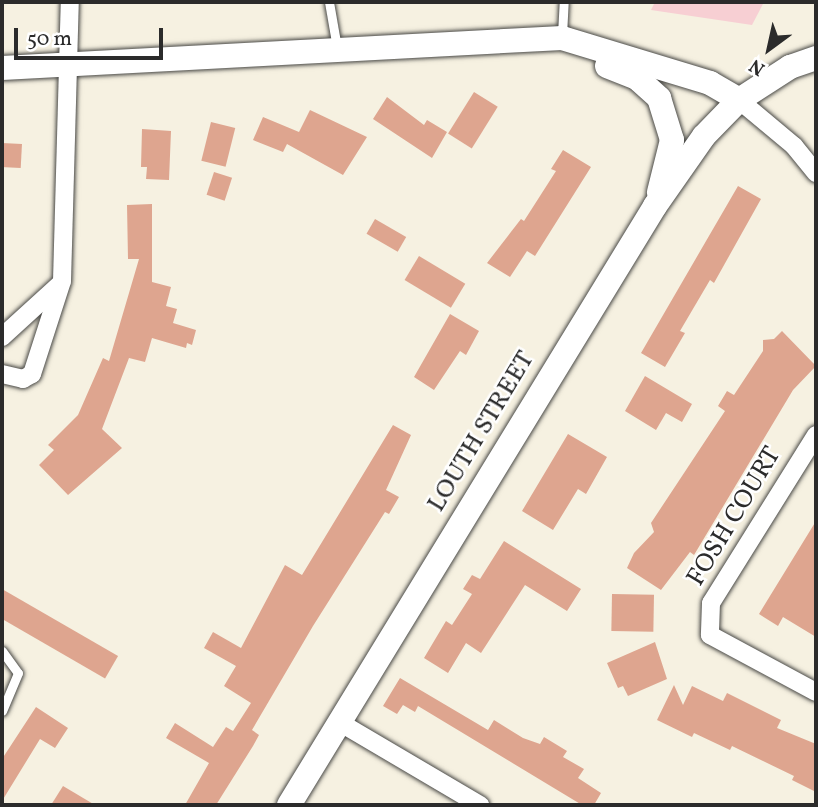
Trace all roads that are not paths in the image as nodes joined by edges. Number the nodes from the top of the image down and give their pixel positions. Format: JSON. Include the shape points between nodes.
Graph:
{"nodes":[{"id":1,"x":70,"y":2,"type":"edge"},
{"id":2,"x":329,"y":2,"type":"edge"},
{"id":3,"x":564,"y":2,"type":"edge"},
{"id":4,"x":562,"y":38,"type":"junction"},
{"id":5,"x":337,"y":50,"type":"junction"},
{"id":6,"x":816,"y":58,"type":"edge"},
{"id":7,"x":69,"y":66,"type":"junction"},
{"id":8,"x":2,"y":68,"type":"edge"},
{"id":9,"x":739,"y":100,"type":"junction"},
{"id":10,"x":816,"y":173,"type":"edge"},
{"id":11,"x":655,"y":206,"type":"junction"},
{"id":12,"x":61,"y":282,"type":"junction"},
{"id":13,"x":2,"y":337,"type":"edge"},
{"id":14,"x":2,"y":374,"type":"edge"},
{"id":15,"x":816,"y":435,"type":"edge"},
{"id":16,"x":2,"y":651,"type":"edge"},
{"id":17,"x":816,"y":692,"type":"edge"},
{"id":18,"x":2,"y":711,"type":"edge"},
{"id":19,"x":339,"y":722,"type":"junction"},
{"id":20,"x":289,"y":805,"type":"edge"},
{"id":21,"x":480,"y":805,"type":"edge"}],
"edges":[{"from":1,"to":7,"type":"street"},
{"from":2,"to":5,"type":"lane"},
{"from":3,"to":4,"type":"lane"},
{"from":4,"to":5,"type":"main road"},
{"from":4,"to":9,"type":"main road","via":[[710,83]]},
{"from":4,"to":11,"type":"main road","via":[[597,62],[637,78],[659,98],[672,139]]},
{"from":5,"to":7,"type":"main road"},
{"from":6,"to":9,"type":"main road","name":"LOUTH STREET","via":[[790,67]]},
{"from":7,"to":8,"type":"main road"},
{"from":7,"to":12,"type":"street"},
{"from":9,"to":10,"type":"street","via":[[794,146]]},
{"from":9,"to":11,"type":"main road","name":"LOUTH STREET","via":[[704,136]]},
{"from":11,"to":19,"type":"main road","name":"LOUTH STREET"},
{"from":12,"to":13,"type":"street"},
{"from":12,"to":14,"type":"street","via":[[32,374],[23,379]]},
{"from":15,"to":17,"type":"street","name":"FOSH COURT","via":[[711,603],[709,635]]},
{"from":16,"to":18,"type":"lane","via":[[18,673]]},
{"from":19,"to":20,"type":"main road","name":"LOUTH STREET"},
{"from":19,"to":21,"type":"street"}]}
